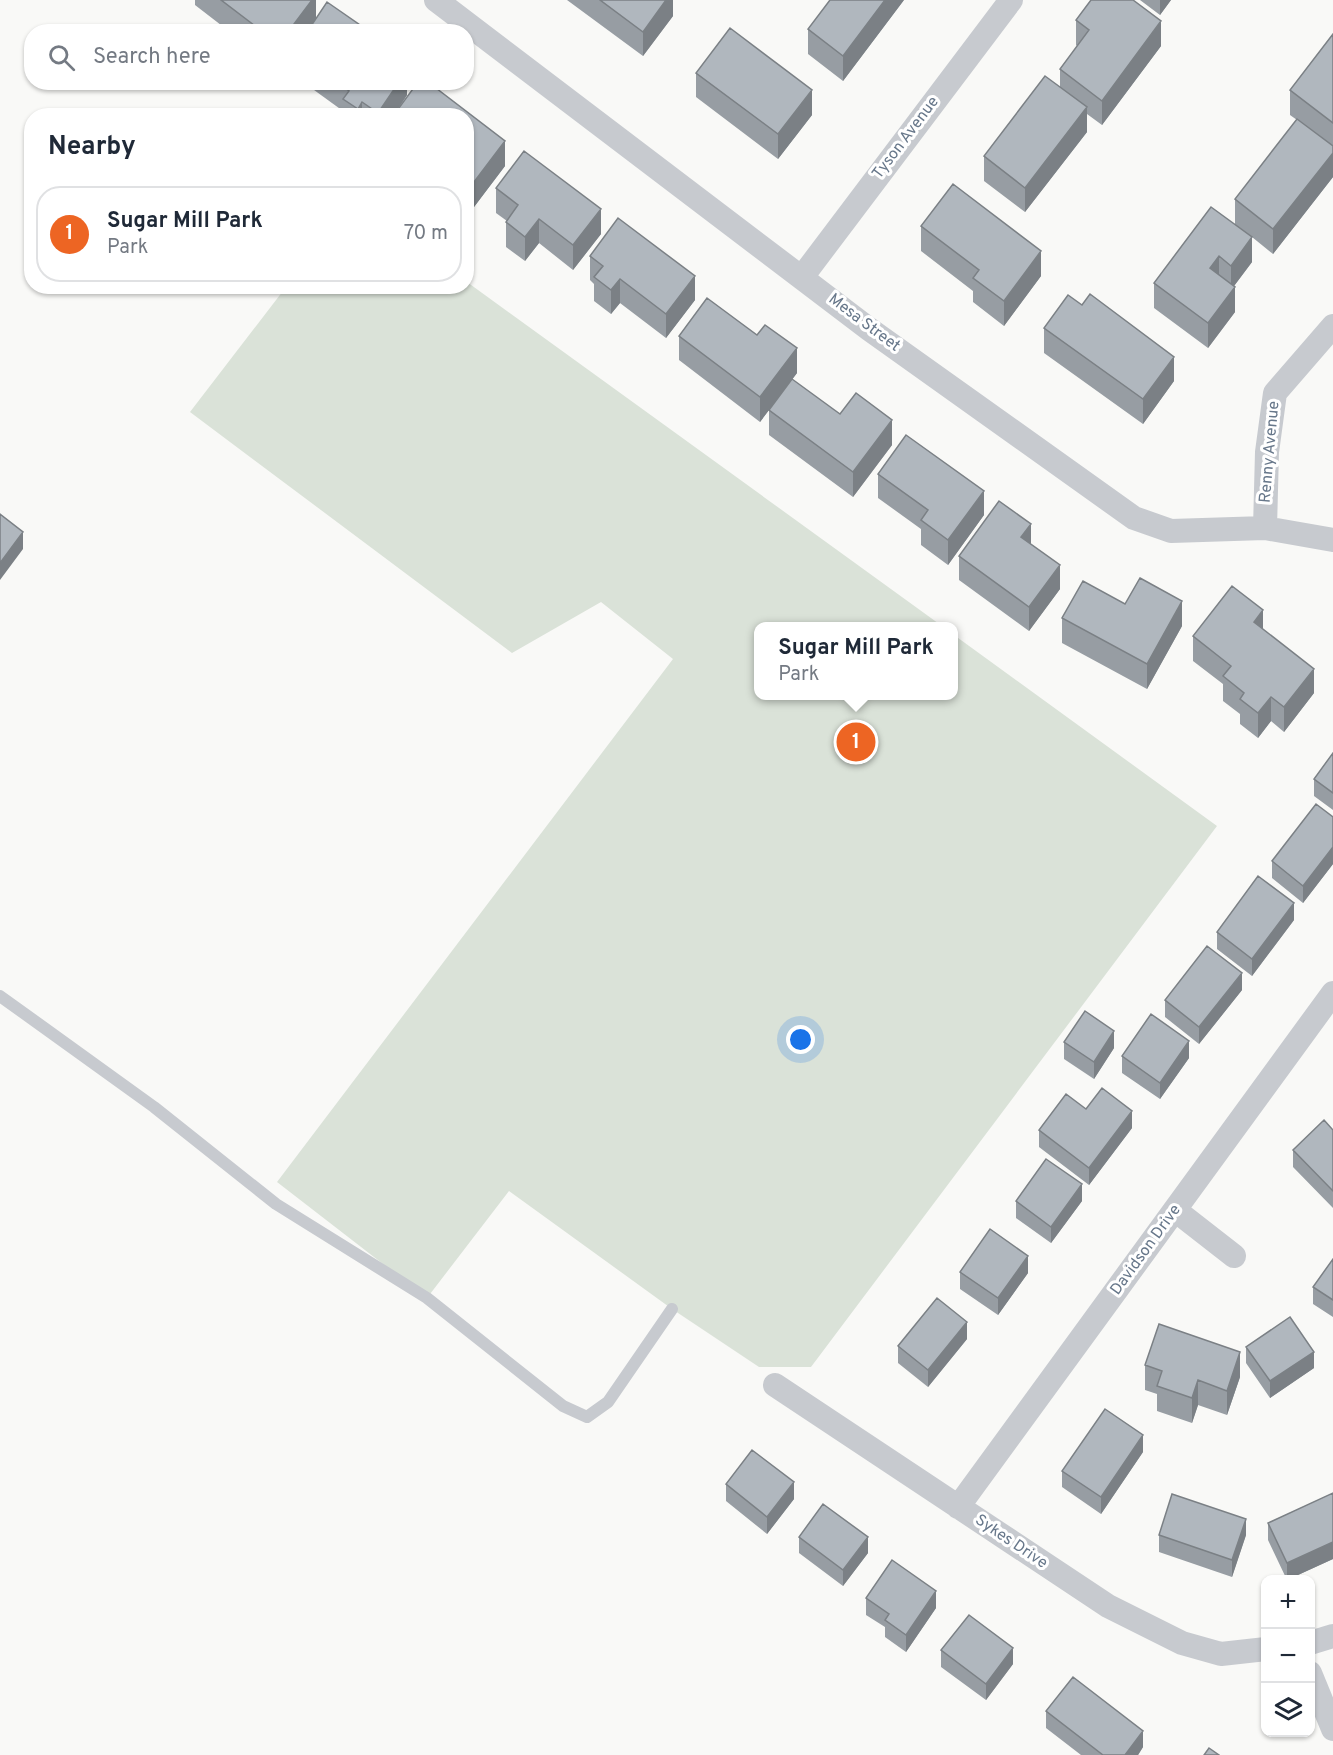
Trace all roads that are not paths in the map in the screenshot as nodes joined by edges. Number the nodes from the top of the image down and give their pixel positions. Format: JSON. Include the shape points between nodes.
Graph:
{"nodes":[{"id":1,"x":1011,"y":0,"type":"edge"},
{"id":2,"x":445,"y":2,"type":"edge"},
{"id":3,"x":474,"y":24,"type":"edge"},
{"id":4,"x":474,"y":24,"type":"edge"},
{"id":5,"x":802,"y":277,"type":"junction"},
{"id":6,"x":1333,"y":326,"type":"edge"},
{"id":7,"x":1265,"y":528,"type":"junction"},
{"id":8,"x":1333,"y":540,"type":"edge"},
{"id":9,"x":1333,"y":993,"type":"edge"},
{"id":10,"x":0,"y":996,"type":"edge"},
{"id":11,"x":1174,"y":1210,"type":"junction"},
{"id":12,"x":1234,"y":1257,"type":"dead end"},
{"id":13,"x":672,"y":1309,"type":"dead end"},
{"id":14,"x":775,"y":1385,"type":"dead end"},
{"id":15,"x":958,"y":1507,"type":"junction"},
{"id":16,"x":1333,"y":1636,"type":"edge"},
{"id":17,"x":1315,"y":1642,"type":"edge"},
{"id":18,"x":1261,"y":1650,"type":"edge"},
{"id":19,"x":1315,"y":1683,"type":"edge"},
{"id":20,"x":1333,"y":1729,"type":"edge"}],
"edges":[{"from":1,"to":5,"type":"street","name":"Tyson Avenue"},
{"from":2,"to":4,"type":"street","name":"Mesa Street"},
{"from":3,"to":5,"type":"street","name":"Mesa Street"},
{"from":5,"to":7,"type":"street","name":"Mesa Street","via":[[1134,518],[1171,531]]},
{"from":6,"to":7,"type":"street","name":"Renny Avenue","via":[[1275,393],[1267,452]]},
{"from":7,"to":8,"type":"street","name":"Mesa Street"},
{"from":9,"to":11,"type":"street","name":"Davidson Drive"},
{"from":10,"to":13,"type":"lane","via":[[154,1107],[276,1204],[427,1298],[563,1407],[587,1417],[608,1402]]},
{"from":11,"to":12,"type":"street"},
{"from":11,"to":15,"type":"street","name":"Davidson Drive"},
{"from":14,"to":15,"type":"street","name":"Sykes Drive"},
{"from":15,"to":18,"type":"street","name":"Sykes Drive","via":[[1108,1606],[1182,1643],[1221,1654]]},
{"from":16,"to":17,"type":"street"},
{"from":19,"to":20,"type":"street"}]}
